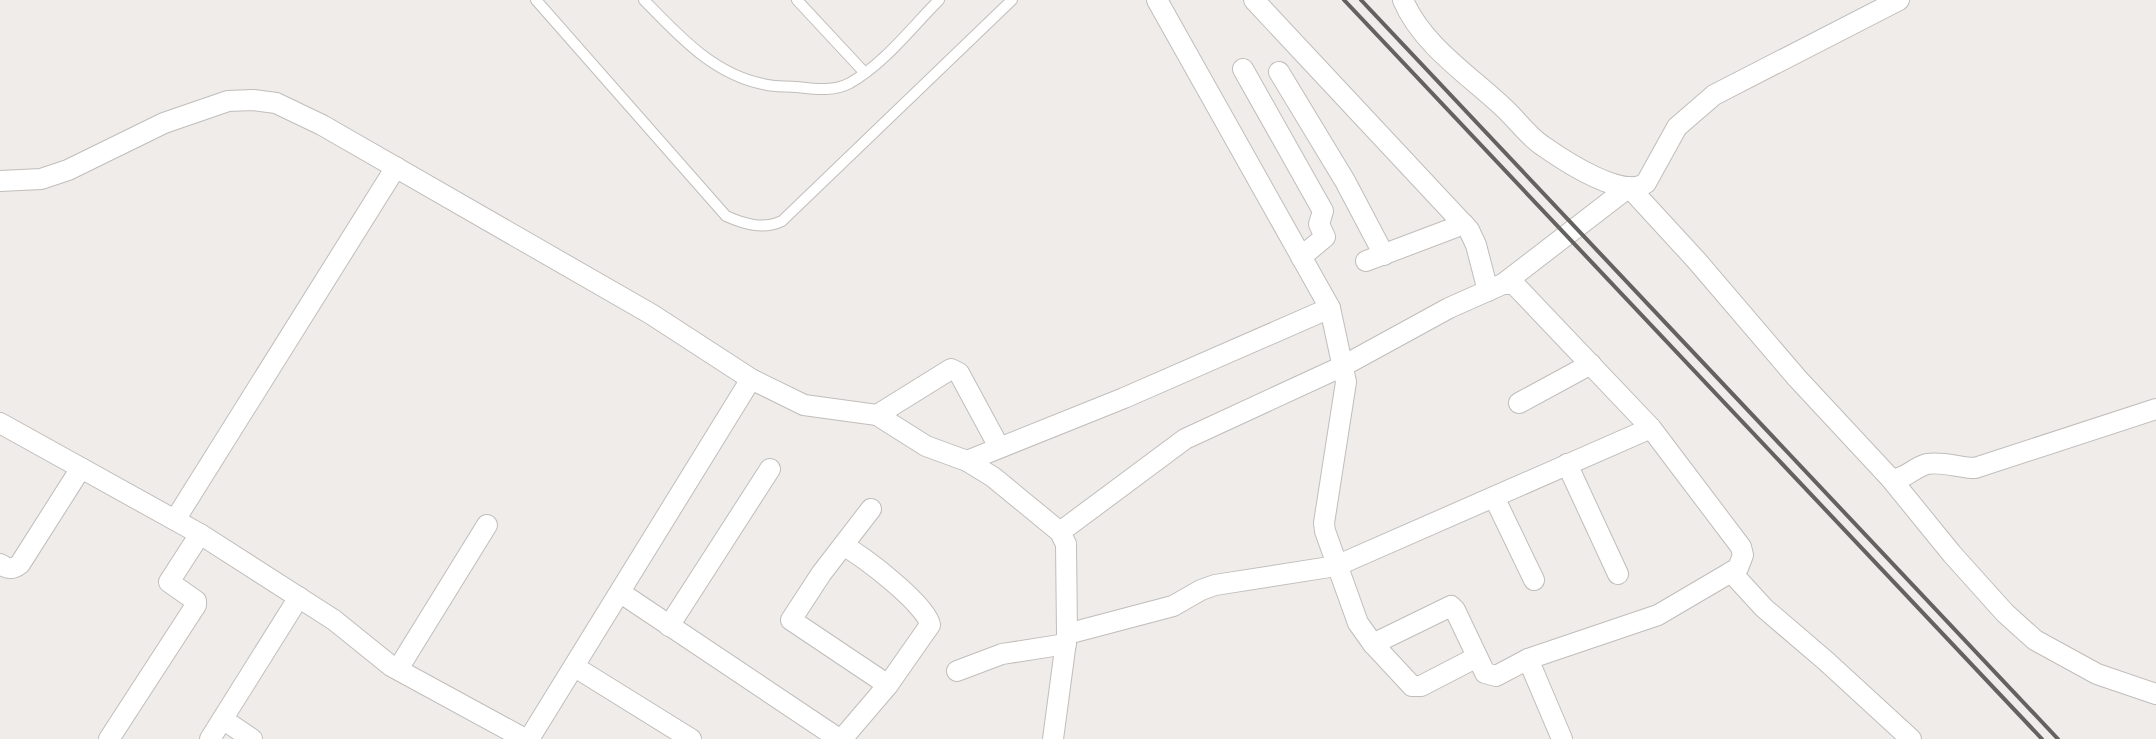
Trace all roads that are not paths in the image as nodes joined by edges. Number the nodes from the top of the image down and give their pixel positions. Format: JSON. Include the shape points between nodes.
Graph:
{"nodes":[{"id":1,"x":536,"y":0,"type":"edge"},
{"id":2,"x":644,"y":0,"type":"edge"},
{"id":3,"x":797,"y":0,"type":"edge"},
{"id":4,"x":939,"y":0,"type":"edge"},
{"id":5,"x":1012,"y":0,"type":"edge"},
{"id":6,"x":1157,"y":0,"type":"edge"},
{"id":7,"x":1254,"y":0,"type":"edge"},
{"id":8,"x":1402,"y":0,"type":"edge"},
{"id":9,"x":1898,"y":0,"type":"edge"},
{"id":10,"x":1243,"y":69,"type":"dead end"},
{"id":11,"x":864,"y":72,"type":"junction"},
{"id":12,"x":1278,"y":72,"type":"dead end"},
{"id":13,"x":396,"y":167,"type":"junction"},
{"id":14,"x":0,"y":181,"type":"edge"},
{"id":15,"x":1629,"y":187,"type":"junction"},
{"id":16,"x":1464,"y":224,"type":"junction"},
{"id":17,"x":1301,"y":256,"type":"junction"},
{"id":18,"x":1496,"y":287,"type":"junction"},
{"id":19,"x":1330,"y":308,"type":"junction"},
{"id":20,"x":1591,"y":364,"type":"junction"},
{"id":21,"x":1344,"y":366,"type":"junction"},
{"id":22,"x":751,"y":379,"type":"junction"},
{"id":23,"x":1519,"y":403,"type":"dead end"},
{"id":24,"x":2156,"y":409,"type":"edge"},
{"id":25,"x":877,"y":415,"type":"junction"},
{"id":26,"x":0,"y":423,"type":"edge"},
{"id":27,"x":1650,"y":428,"type":"junction"},
{"id":28,"x":999,"y":447,"type":"junction"},
{"id":29,"x":968,"y":461,"type":"junction"},
{"id":30,"x":1567,"y":464,"type":"junction"},
{"id":31,"x":81,"y":468,"type":"junction"},
{"id":32,"x":770,"y":469,"type":"dead end"},
{"id":33,"x":1891,"y":479,"type":"junction"},
{"id":34,"x":1494,"y":497,"type":"junction"},
{"id":35,"x":871,"y":509,"type":"dead end"},
{"id":36,"x":175,"y":520,"type":"junction"},
{"id":37,"x":487,"y":525,"type":"dead end"},
{"id":38,"x":1060,"y":532,"type":"junction"},
{"id":39,"x":200,"y":534,"type":"junction"},
{"id":40,"x":844,"y":546,"type":"junction"},
{"id":41,"x":0,"y":564,"type":"edge"},
{"id":42,"x":1336,"y":566,"type":"junction"},
{"id":43,"x":1732,"y":572,"type":"junction"},
{"id":44,"x":1618,"y":574,"type":"dead end"},
{"id":45,"x":1534,"y":580,"type":"dead end"},
{"id":46,"x":621,"y":593,"type":"junction"},
{"id":47,"x":299,"y":596,"type":"junction"},
{"id":48,"x":669,"y":626,"type":"junction"},
{"id":49,"x":1066,"y":639,"type":"junction"},
{"id":50,"x":1373,"y":644,"type":"junction"},
{"id":51,"x":1477,"y":657,"type":"junction"},
{"id":52,"x":1528,"y":659,"type":"junction"},
{"id":53,"x":575,"y":667,"type":"junction"},
{"id":54,"x":398,"y":669,"type":"junction"},
{"id":55,"x":957,"y":671,"type":"dead end"},
{"id":56,"x":888,"y":685,"type":"junction"},
{"id":57,"x":2156,"y":694,"type":"edge"},
{"id":58,"x":224,"y":720,"type":"junction"},
{"id":59,"x":688,"y":738,"type":"edge"},
{"id":60,"x":109,"y":739,"type":"edge"},
{"id":61,"x":210,"y":739,"type":"edge"},
{"id":62,"x":252,"y":739,"type":"edge"},
{"id":63,"x":525,"y":739,"type":"edge"},
{"id":64,"x":530,"y":739,"type":"edge"},
{"id":65,"x":840,"y":739,"type":"edge"},
{"id":66,"x":1053,"y":739,"type":"edge"},
{"id":67,"x":1561,"y":739,"type":"edge"},
{"id":68,"x":1911,"y":739,"type":"edge"}],
"edges":[{"from":1,"to":5,"type":"lane","via":[[726,216],[746,224],[765,226],[782,221]]},
{"from":2,"to":11,"type":"lane","via":[[677,35],[709,62],[736,76],[763,84],[822,90],[850,83]]},
{"from":3,"to":11,"type":"lane"},
{"from":4,"to":11,"type":"lane"},
{"from":6,"to":17,"type":"street"},
{"from":7,"to":16,"type":"street"},
{"from":8,"to":15,"type":"street","via":[[1425,36],[1541,145],[1607,182]]},
{"from":9,"to":15,"type":"street","via":[[1714,95],[1677,127],[1646,183],[1641,187]]},
{"from":10,"to":17,"type":"street","via":[[1323,211],[1318,224],[1325,237]]},
{"from":12,"to":16,"type":"street","via":[[1345,181],[1375,258]]},
{"from":13,"to":14,"type":"street","via":[[322,125],[276,104],[253,100],[228,101],[164,123],[68,170],[41,179]]},
{"from":13,"to":22,"type":"street","via":[[651,314]]},
{"from":13,"to":36,"type":"street"},
{"from":15,"to":18,"type":"street"},
{"from":15,"to":33,"type":"street","via":[[1797,378]]},
{"from":16,"to":18,"type":"street"},
{"from":17,"to":19,"type":"street"},
{"from":18,"to":20,"type":"street","via":[[1514,284]]},
{"from":18,"to":21,"type":"street","via":[[1449,308]]},
{"from":19,"to":21,"type":"street"},
{"from":19,"to":28,"type":"street","via":[[1124,398]]},
{"from":20,"to":23,"type":"street"},
{"from":20,"to":27,"type":"street"},
{"from":21,"to":38,"type":"street","via":[[1185,439]]},
{"from":21,"to":42,"type":"street","via":[[1346,382],[1324,523]]},
{"from":22,"to":25,"type":"street","via":[[804,405]]},
{"from":22,"to":46,"type":"street"},
{"from":24,"to":33,"type":"street","via":[[1975,468],[1928,464],[1901,478]]},
{"from":25,"to":28,"type":"street","via":[[955,369],[960,372]]},
{"from":25,"to":29,"type":"street","via":[[926,446]]},
{"from":26,"to":31,"type":"street"},
{"from":27,"to":30,"type":"street"},
{"from":27,"to":43,"type":"street","via":[[1741,547],[1743,555],[1738,568]]},
{"from":28,"to":29,"type":"street"},
{"from":29,"to":38,"type":"street"},
{"from":30,"to":34,"type":"street"},
{"from":30,"to":44,"type":"street"},
{"from":31,"to":36,"type":"street"},
{"from":31,"to":41,"type":"street","via":[[20,564],[9,569]]},
{"from":32,"to":48,"type":"street"},
{"from":33,"to":57,"type":"street","via":[[1952,554],[2005,613],[2035,640],[2097,674]]},
{"from":34,"to":42,"type":"street"},
{"from":34,"to":45,"type":"street"},
{"from":35,"to":40,"type":"street"},
{"from":36,"to":39,"type":"street"},
{"from":37,"to":54,"type":"street"},
{"from":38,"to":49,"type":"street","via":[[1067,554]]},
{"from":39,"to":47,"type":"street"},
{"from":39,"to":60,"type":"street","via":[[169,582],[196,601],[196,605]]},
{"from":40,"to":56,"type":"street","via":[[899,587],[921,607],[930,621],[929,629]]},
{"from":40,"to":56,"type":"street","via":[[791,620]]},
{"from":42,"to":49,"type":"street","via":[[1215,584],[1173,606]]},
{"from":42,"to":50,"type":"street","via":[[1358,623]]},
{"from":43,"to":52,"type":"street","via":[[1658,615]]},
{"from":43,"to":68,"type":"street","via":[[1764,608]]},
{"from":46,"to":48,"type":"street"},
{"from":46,"to":53,"type":"street"},
{"from":47,"to":54,"type":"street"},
{"from":47,"to":58,"type":"street"},
{"from":48,"to":65,"type":"street"},
{"from":49,"to":55,"type":"street","via":[[1002,654]]},
{"from":49,"to":66,"type":"street"},
{"from":50,"to":51,"type":"street","via":[[1416,688]]},
{"from":50,"to":51,"type":"street","via":[[1448,606],[1456,610]]},
{"from":51,"to":52,"type":"street","via":[[1485,673],[1492,676]]},
{"from":52,"to":67,"type":"street"},
{"from":53,"to":59,"type":"street"},
{"from":53,"to":64,"type":"street"},
{"from":54,"to":63,"type":"street"},
{"from":56,"to":65,"type":"street"},
{"from":58,"to":61,"type":"street"},
{"from":58,"to":62,"type":"street"}]}
